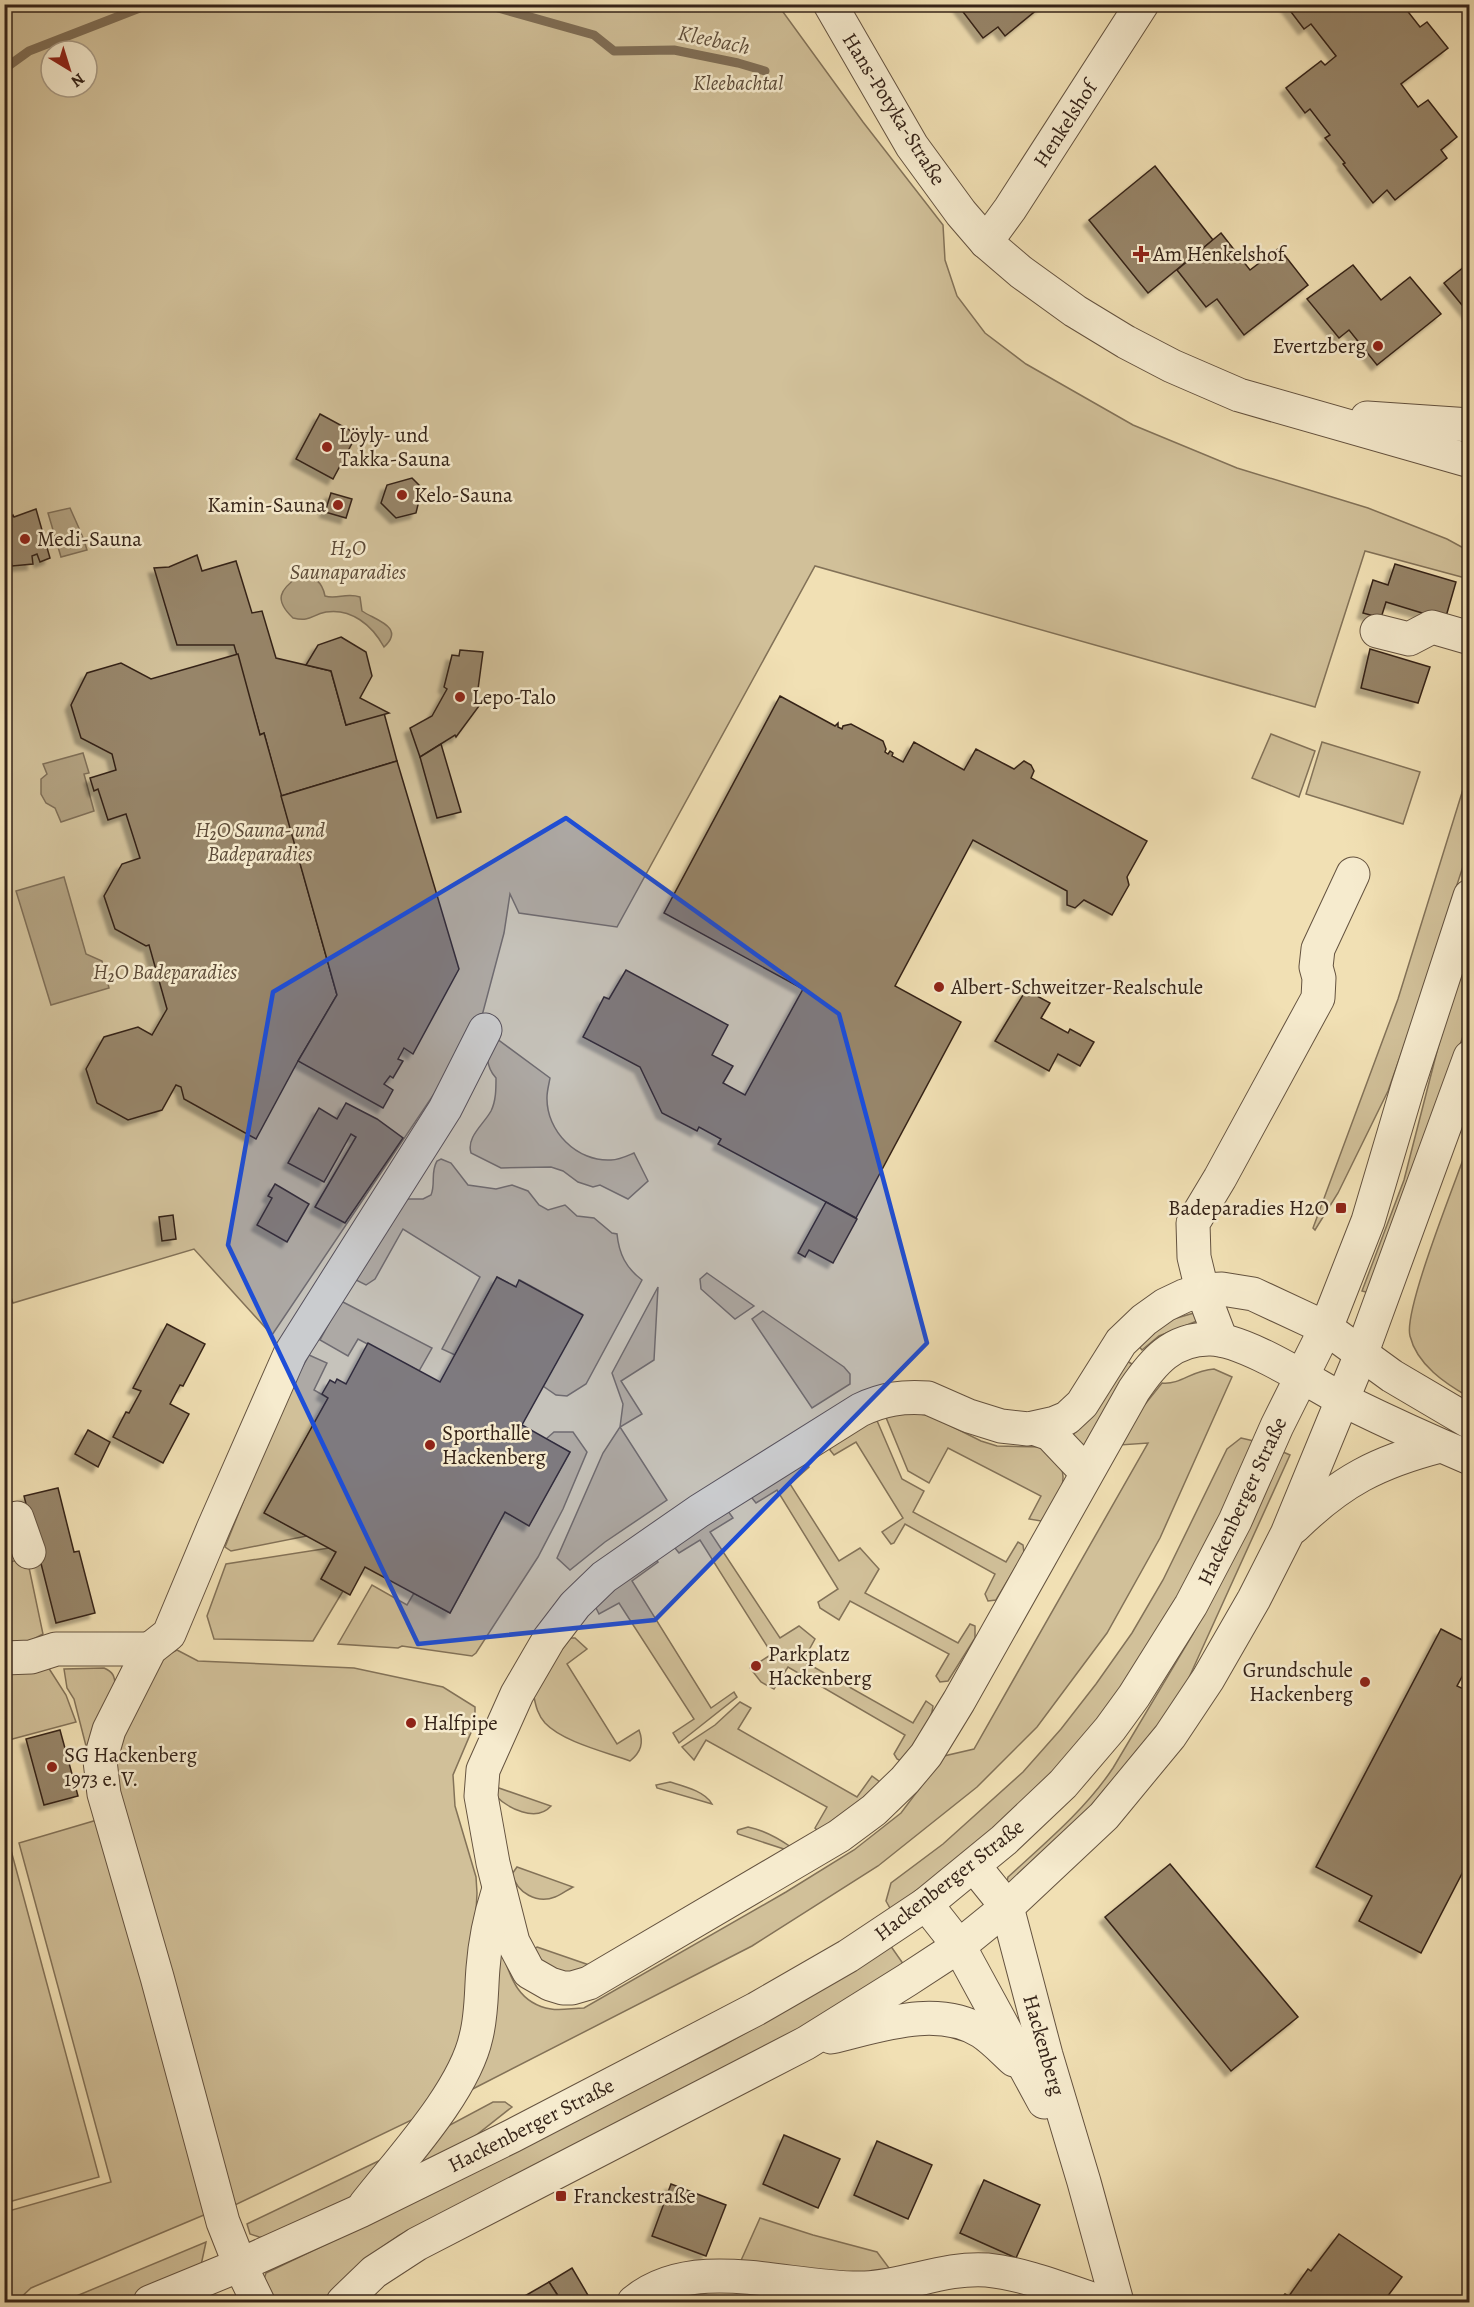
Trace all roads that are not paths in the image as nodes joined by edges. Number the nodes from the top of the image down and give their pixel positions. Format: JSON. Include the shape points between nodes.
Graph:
{"nodes":[{"id":1,"x":830,"y":4,"type":"edge"},
{"id":2,"x":1142,"y":4,"type":"edge"},
{"id":3,"x":986,"y":242,"type":"junction"},
{"id":4,"x":1297,"y":410,"type":"junction"},
{"id":5,"x":1470,"y":425,"type":"edge"},
{"id":6,"x":1470,"y":461,"type":"edge"},
{"id":7,"x":1377,"y":631,"type":"dead end"},
{"id":8,"x":1470,"y":638,"type":"edge"},
{"id":9,"x":1353,"y":874,"type":"dead end"},
{"id":10,"x":1470,"y":896,"type":"edge"},
{"id":11,"x":486,"y":1030,"type":"dead end"},
{"id":12,"x":1470,"y":1057,"type":"edge"},
{"id":13,"x":1202,"y":1290,"type":"junction"},
{"id":14,"x":1326,"y":1328,"type":"junction"},
{"id":15,"x":1221,"y":1340,"type":"junction"},
{"id":16,"x":1362,"y":1352,"type":"junction"},
{"id":17,"x":1302,"y":1377,"type":"junction"},
{"id":18,"x":1343,"y":1400,"type":"junction"},
{"id":19,"x":1470,"y":1422,"type":"edge"},
{"id":20,"x":1035,"y":1429,"type":"junction"},
{"id":21,"x":1455,"y":1452,"type":"edge"},
{"id":22,"x":1086,"y":1472,"type":"junction"},
{"id":23,"x":4,"y":1521,"type":"edge"},
{"id":24,"x":1287,"y":1534,"type":"junction"},
{"id":25,"x":30,"y":1552,"type":"dead end"},
{"id":26,"x":150,"y":1649,"type":"junction"},
{"id":27,"x":4,"y":1658,"type":"edge"},
{"id":28,"x":974,"y":1866,"type":"junction"},
{"id":29,"x":500,"y":1885,"type":"junction"},
{"id":30,"x":926,"y":1904,"type":"junction"},
{"id":31,"x":1007,"y":1907,"type":"junction"},
{"id":32,"x":959,"y":1946,"type":"junction"},
{"id":33,"x":806,"y":2043,"type":"junction"},
{"id":34,"x":1033,"y":2079,"type":"junction"},
{"id":35,"x":1084,"y":2182,"type":"junction"},
{"id":36,"x":360,"y":2211,"type":"junction"},
{"id":37,"x":240,"y":2265,"type":"junction"},
{"id":38,"x":154,"y":2300,"type":"edge"},
{"id":39,"x":258,"y":2302,"type":"edge"},
{"id":40,"x":343,"y":2302,"type":"edge"},
{"id":41,"x":634,"y":2302,"type":"edge"},
{"id":42,"x":1101,"y":2302,"type":"edge"},
{"id":43,"x":1117,"y":2302,"type":"edge"}],
"edges":[{"from":1,"to":3,"type":"street","name":"Hans-Potyka-Straße","via":[[912,146]]},
{"from":2,"to":3,"type":"street","name":"Henkelshof"},
{"from":3,"to":4,"type":"street","name":"Hans-Potyka-Straße","via":[[1075,311],[1126,342],[1239,395]]},
{"from":4,"to":5,"type":"street","name":"Hans-Potyka-Straße"},
{"from":4,"to":6,"type":"street","name":"Hans-Potyka-Straße"},
{"from":7,"to":8,"type":"street","via":[[1409,639],[1432,627]]},
{"from":9,"to":13,"type":"street","via":[[1318,949],[1318,999],[1193,1223],[1194,1257]]},
{"from":10,"to":14,"type":"street","name":"Hackenberger Straße","via":[[1368,1221]]},
{"from":11,"to":26,"type":"street","via":[[445,1109],[290,1354],[170,1634]]},
{"from":12,"to":16,"type":"street"},
{"from":13,"to":14,"type":"street","via":[[1222,1288],[1253,1294]]},
{"from":13,"to":15,"type":"street"},
{"from":13,"to":20,"type":"street","via":[[1165,1305],[1144,1320],[1121,1342],[1082,1404],[1067,1418]]},
{"from":14,"to":16,"type":"street"},
{"from":14,"to":17,"type":"street","name":"Hackenberger Straße"},
{"from":15,"to":17,"type":"street"},
{"from":15,"to":22,"type":"street","via":[[1197,1340],[1175,1346],[1155,1362]]},
{"from":16,"to":18,"type":"street"},
{"from":16,"to":19,"type":"street","via":[[1392,1376]]},
{"from":17,"to":18,"type":"street"},
{"from":17,"to":28,"type":"street","name":"Hackenberger Straße","via":[[1214,1565],[1163,1653],[1082,1763],[1035,1812]]},
{"from":18,"to":21,"type":"street"},
{"from":18,"to":24,"type":"street"},
{"from":20,"to":22,"type":"street","via":[[1050,1434]]},
{"from":20,"to":29,"type":"street","via":[[986,1422],[928,1398],[905,1397],[873,1404],[699,1511],[603,1577],[549,1639],[517,1694],[483,1770],[481,1796],[492,1863]]},
{"from":21,"to":24,"type":"street","via":[[1389,1461],[1359,1476],[1314,1508]]},
{"from":22,"to":29,"type":"street","via":[[926,1755],[874,1810],[839,1836],[589,1983],[572,1988],[550,1984],[529,1971],[520,1959]]},
{"from":23,"to":25,"type":"street","via":[[17,1518]]},
{"from":24,"to":31,"type":"street","via":[[1208,1679],[1170,1736],[1104,1816]]},
{"from":26,"to":27,"type":"street","via":[[56,1650],[31,1657]]},
{"from":26,"to":37,"type":"street","via":[[109,1730],[100,1761],[104,1794],[223,2222]]},
{"from":28,"to":30,"type":"street","name":"Hackenberger Straße"},
{"from":28,"to":31,"type":"street"},
{"from":29,"to":36,"type":"street","via":[[489,1920],[481,2014],[468,2061],[433,2119]]},
{"from":30,"to":32,"type":"street","name":"Hackenberg"},
{"from":30,"to":36,"type":"street","name":"Hackenberger Straße","via":[[848,1956],[756,2009]]},
{"from":31,"to":32,"type":"street"},
{"from":31,"to":35,"type":"street","name":"Hackenberg"},
{"from":32,"to":33,"type":"street"},
{"from":32,"to":34,"type":"street","name":"Hackenberg"},
{"from":33,"to":34,"type":"street","name":"Hackenberg","via":[[926,2017],[981,2032]]},
{"from":33,"to":40,"type":"street","via":[[417,2244],[374,2272]]},
{"from":34,"to":35,"type":"street","name":"Hackenberg"},
{"from":35,"to":43,"type":"street","name":"Hackenberg"},
{"from":36,"to":37,"type":"street","name":"Hackenberger Straße"},
{"from":37,"to":38,"type":"street","name":"Hackenberger Straße"},
{"from":37,"to":39,"type":"street"},
{"from":41,"to":42,"type":"street","via":[[647,2292],[686,2278],[738,2277],[863,2288],[962,2269],[1021,2276]]}]}
